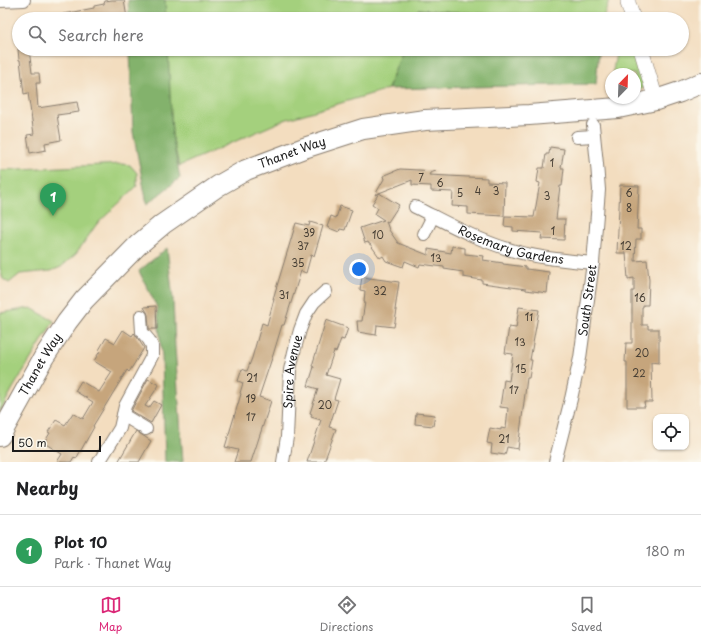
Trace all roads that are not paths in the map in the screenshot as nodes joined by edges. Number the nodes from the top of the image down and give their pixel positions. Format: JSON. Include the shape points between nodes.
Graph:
{"nodes":[{"id":1,"x":24,"y":0,"type":"edge"},
{"id":2,"x":628,"y":0,"type":"edge"},
{"id":3,"x":0,"y":1,"type":"edge"},
{"id":4,"x":631,"y":12,"type":"edge"},
{"id":5,"x":643,"y":56,"type":"edge"},
{"id":6,"x":701,"y":83,"type":"edge"},
{"id":7,"x":656,"y":100,"type":"junction"},
{"id":8,"x":578,"y":137,"type":"dead end"},
{"id":9,"x":415,"y":207,"type":"dead end"},
{"id":10,"x":433,"y":216,"type":"junction"},
{"id":11,"x":424,"y":234,"type":"dead end"},
{"id":12,"x":593,"y":263,"type":"junction"},
{"id":13,"x":326,"y":291,"type":"dead end"},
{"id":14,"x":142,"y":316,"type":"dead end"},
{"id":15,"x":123,"y":415,"type":"junction"},
{"id":16,"x":146,"y":428,"type":"dead end"},
{"id":17,"x":0,"y":436,"type":"edge"},
{"id":18,"x":99,"y":462,"type":"edge"},
{"id":19,"x":283,"y":462,"type":"edge"},
{"id":20,"x":555,"y":462,"type":"edge"}],
"edges":[{"from":1,"to":3,"type":"street"},
{"from":2,"to":4,"type":"street"},
{"from":5,"to":7,"type":"street"},
{"from":6,"to":7,"type":"main road","name":"Thanet Way"},
{"from":7,"to":17,"type":"main road","name":"Thanet Way","via":[[600,110],[425,120],[363,129],[246,170],[163,224],[138,245],[84,300],[44,357]]},
{"from":8,"to":12,"type":"street","name":"South Street","via":[[594,130],[598,190]]},
{"from":9,"to":10,"type":"street","name":"Rosemary Gardens"},
{"from":10,"to":11,"type":"street"},
{"from":10,"to":12,"type":"street","name":"Rosemary Gardens","via":[[508,249],[542,257]]},
{"from":12,"to":20,"type":"street","name":"South Street","via":[[580,358]]},
{"from":13,"to":19,"type":"street","name":"Spire Avenue","via":[[306,314],[294,352],[290,370],[287,437]]},
{"from":14,"to":15,"type":"street","via":[[142,332],[152,346],[152,356],[125,406]]},
{"from":15,"to":16,"type":"street"},
{"from":15,"to":18,"type":"street","via":[[120,428]]}]}
